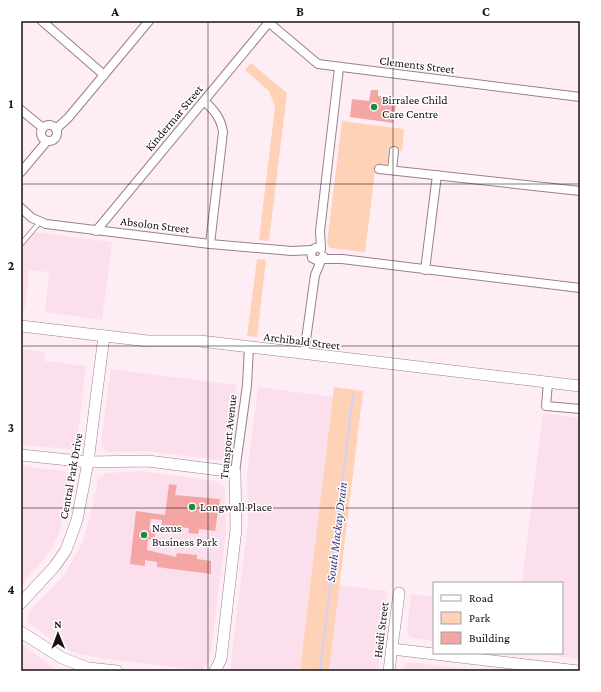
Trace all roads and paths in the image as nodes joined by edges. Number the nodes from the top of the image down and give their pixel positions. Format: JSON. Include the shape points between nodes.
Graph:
{"nodes":[{"id":1,"x":42,"y":21,"type":"edge"},
{"id":2,"x":149,"y":21,"type":"edge"},
{"id":3,"x":269,"y":21,"type":"edge"},
{"id":4,"x":339,"y":68,"type":"junction"},
{"id":5,"x":104,"y":74,"type":"junction"},
{"id":6,"x":580,"y":97,"type":"edge"},
{"id":7,"x":204,"y":101,"type":"junction"},
{"id":8,"x":21,"y":110,"type":"edge"},
{"id":9,"x":43,"y":128,"type":"junction"},
{"id":10,"x":56,"y":128,"type":"junction"},
{"id":11,"x":47,"y":140,"type":"junction"},
{"id":12,"x":394,"y":151,"type":"dead end"},
{"id":13,"x":379,"y":169,"type":"dead end"},
{"id":14,"x":392,"y":170,"type":"junction"},
{"id":15,"x":21,"y":172,"type":"edge"},
{"id":16,"x":437,"y":175,"type":"junction"},
{"id":17,"x":580,"y":192,"type":"edge"},
{"id":18,"x":21,"y":208,"type":"edge"},
{"id":19,"x":40,"y":222,"type":"junction"},
{"id":20,"x":96,"y":231,"type":"junction"},
{"id":21,"x":21,"y":244,"type":"edge"},
{"id":22,"x":210,"y":244,"type":"junction"},
{"id":23,"x":317,"y":254,"type":"junction"},
{"id":24,"x":425,"y":270,"type":"junction"},
{"id":25,"x":580,"y":288,"type":"edge"},
{"id":26,"x":21,"y":326,"type":"edge"},
{"id":27,"x":104,"y":336,"type":"junction"},
{"id":28,"x":249,"y":347,"type":"junction"},
{"id":29,"x":304,"y":354,"type":"junction"},
{"id":30,"x":548,"y":383,"type":"junction"},
{"id":31,"x":580,"y":386,"type":"edge"},
{"id":32,"x":580,"y":409,"type":"edge"},
{"id":33,"x":21,"y":455,"type":"edge"},
{"id":34,"x":88,"y":462,"type":"junction"},
{"id":35,"x":235,"y":472,"type":"junction"},
{"id":36,"x":399,"y":592,"type":"dead end"},
{"id":37,"x":21,"y":603,"type":"edge"},
{"id":38,"x":21,"y":632,"type":"edge"},
{"id":39,"x":392,"y":649,"type":"junction"},
{"id":40,"x":514,"y":667,"type":"edge"},
{"id":41,"x":117,"y":671,"type":"edge"},
{"id":42,"x":215,"y":671,"type":"edge"},
{"id":43,"x":390,"y":671,"type":"edge"},
{"id":44,"x":578,"y":671,"type":"edge"}],
"edges":[{"from":1,"to":5,"type":"street"},
{"from":2,"to":5,"type":"street"},
{"from":3,"to":4,"type":"street","name":"Clements Street","via":[[318,64]]},
{"from":3,"to":7,"type":"street","name":"Kindermar Street"},
{"from":4,"to":6,"type":"street","name":"Clements Street"},
{"from":4,"to":23,"type":"street"},
{"from":5,"to":10,"type":"street","via":[[68,118]]},
{"from":7,"to":20,"type":"street","name":"Kindermar Street"},
{"from":7,"to":22,"type":"street","via":[[216,113],[223,132]]},
{"from":8,"to":9,"type":"street"},
{"from":9,"to":10,"type":"street","via":[[48,125]]},
{"from":9,"to":11,"type":"street","via":[[42,135]]},
{"from":10,"to":11,"type":"street","via":[[56,138]]},
{"from":11,"to":15,"type":"street"},
{"from":12,"to":14,"type":"street"},
{"from":13,"to":14,"type":"street"},
{"from":14,"to":16,"type":"street"},
{"from":16,"to":17,"type":"street"},
{"from":16,"to":24,"type":"street"},
{"from":18,"to":19,"type":"street","name":"Absolon Street"},
{"from":19,"to":20,"type":"street","name":"Absolon Street"},
{"from":19,"to":21,"type":"lane"},
{"from":20,"to":22,"type":"street","name":"Absolon Street"},
{"from":22,"to":23,"type":"street","name":"Absolon Street"},
{"from":23,"to":24,"type":"street","name":"Absolon Street"},
{"from":23,"to":29,"type":"street"},
{"from":24,"to":25,"type":"street","name":"Absolon Street"},
{"from":26,"to":27,"type":"street","name":"Archibald Street"},
{"from":27,"to":28,"type":"street","name":"Archibald Street"},
{"from":27,"to":34,"type":"street","name":"Central Park Drive"},
{"from":28,"to":29,"type":"street","name":"Archibald Street"},
{"from":28,"to":35,"type":"street","name":"Transport Avenue"},
{"from":29,"to":30,"type":"street","name":"Archibald Street"},
{"from":30,"to":31,"type":"street","name":"Archibald Street"},
{"from":30,"to":32,"type":"street","via":[[546,406]]},
{"from":33,"to":34,"type":"street"},
{"from":34,"to":35,"type":"street","via":[[148,461]]},
{"from":34,"to":37,"type":"street","name":"Central Park Drive","via":[[77,520],[66,550]]},
{"from":35,"to":42,"type":"street","name":"Transport Avenue","via":[[236,529],[221,660]]},
{"from":36,"to":39,"type":"street","name":"Heidi Street"},
{"from":38,"to":41,"type":"street","via":[[62,658],[88,668]]},
{"from":39,"to":40,"type":"street"},
{"from":39,"to":43,"type":"street","name":"Heidi Street"},
{"from":40,"to":44,"type":"street"}]}
